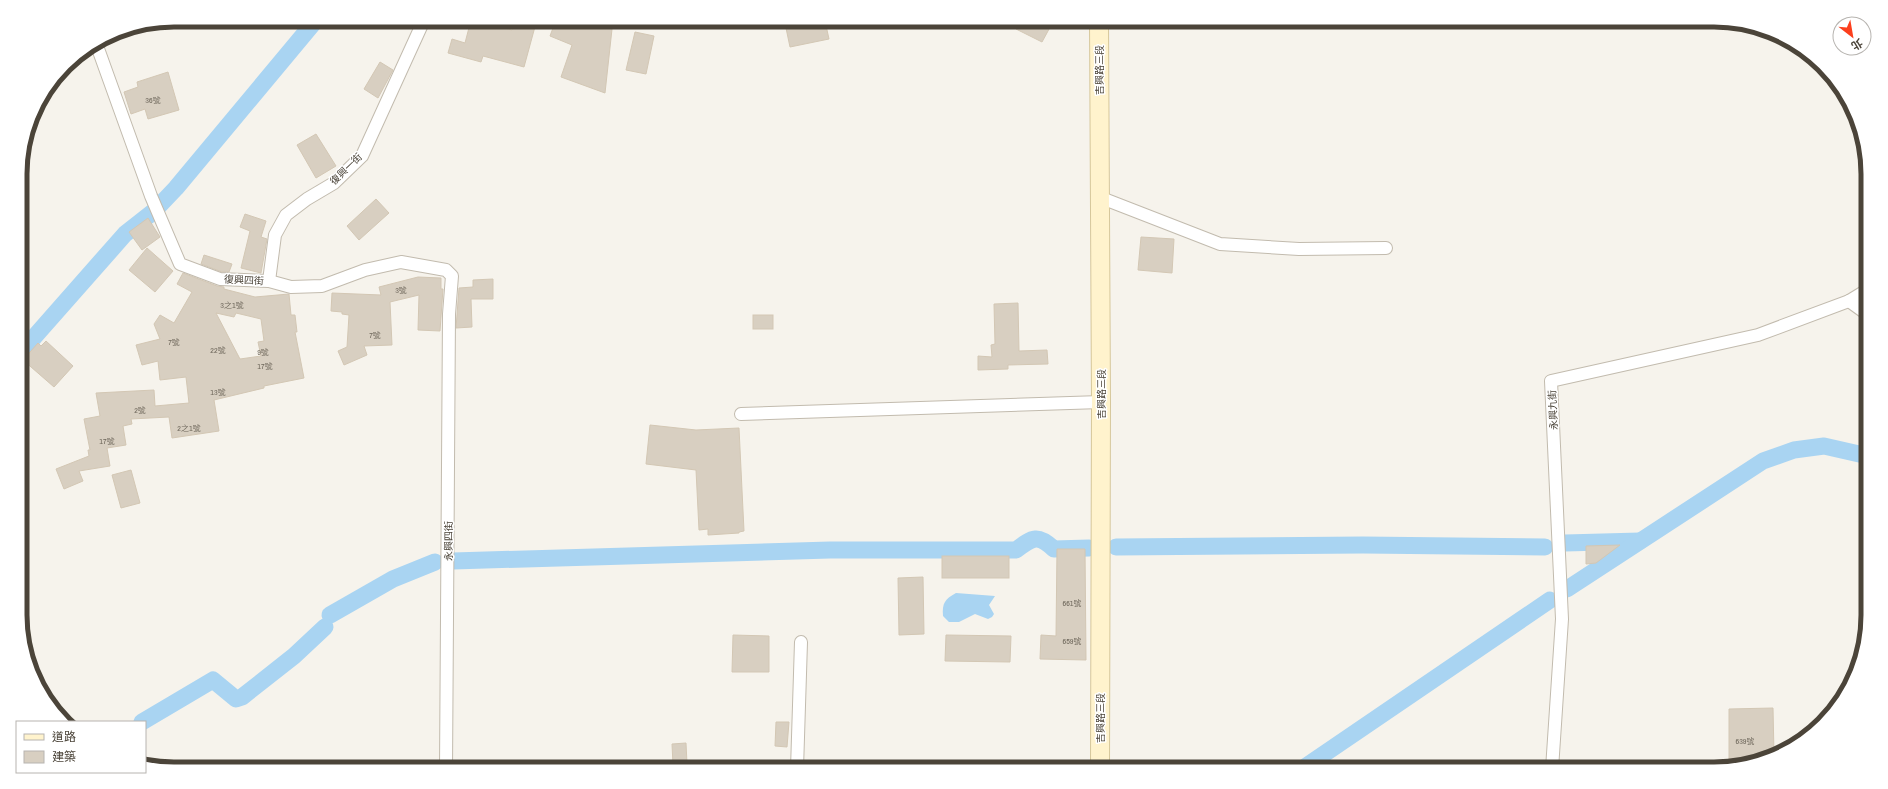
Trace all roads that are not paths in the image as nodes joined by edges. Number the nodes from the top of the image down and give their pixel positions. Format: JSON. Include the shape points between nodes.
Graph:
{"nodes":[{"id":1,"x":421,"y":27,"type":"edge"},
{"id":2,"x":1099,"y":27,"type":"edge"},
{"id":3,"x":98,"y":48,"type":"edge"},
{"id":4,"x":1099,"y":197,"type":"junction"},
{"id":5,"x":1386,"y":248,"type":"dead end"},
{"id":6,"x":269,"y":281,"type":"junction"},
{"id":7,"x":1861,"y":294,"type":"edge"},
{"id":8,"x":1849,"y":301,"type":"junction"},
{"id":9,"x":1861,"y":310,"type":"edge"},
{"id":10,"x":449,"y":314,"type":"joint"},
{"id":11,"x":1102,"y":402,"type":"junction"},
{"id":12,"x":741,"y":414,"type":"dead end"},
{"id":13,"x":801,"y":642,"type":"dead end"},
{"id":14,"x":446,"y":762,"type":"edge"},
{"id":15,"x":797,"y":762,"type":"edge"},
{"id":16,"x":1100,"y":762,"type":"edge"},
{"id":17,"x":1552,"y":762,"type":"edge"}],
"edges":[{"from":1,"to":6,"type":"street","name":"復興一街","via":[[362,156],[334,182],[307,198],[286,215],[275,235]]},
{"from":2,"to":4,"type":"street","name":"吉興路三段"},
{"from":3,"to":6,"type":"street","name":"復興四街","via":[[150,196],[180,264],[220,279]]},
{"from":4,"to":5,"type":"street","via":[[1220,244],[1299,249]]},
{"from":4,"to":11,"type":"street","name":"吉興路三段"},
{"from":6,"to":10,"type":"street","name":"復興四街","via":[[291,287],[322,286],[365,270],[400,262],[446,270],[452,276]]},
{"from":7,"to":8,"type":"street","name":"永興九街"},
{"from":8,"to":9,"type":"street"},
{"from":8,"to":17,"type":"street","name":"永興九街","via":[[1758,335],[1551,381],[1562,619]]},
{"from":10,"to":14,"type":"street","name":"永興四街"},
{"from":11,"to":12,"type":"street"},
{"from":11,"to":16,"type":"street","name":"吉興路三段"},
{"from":13,"to":15,"type":"street"}]}
